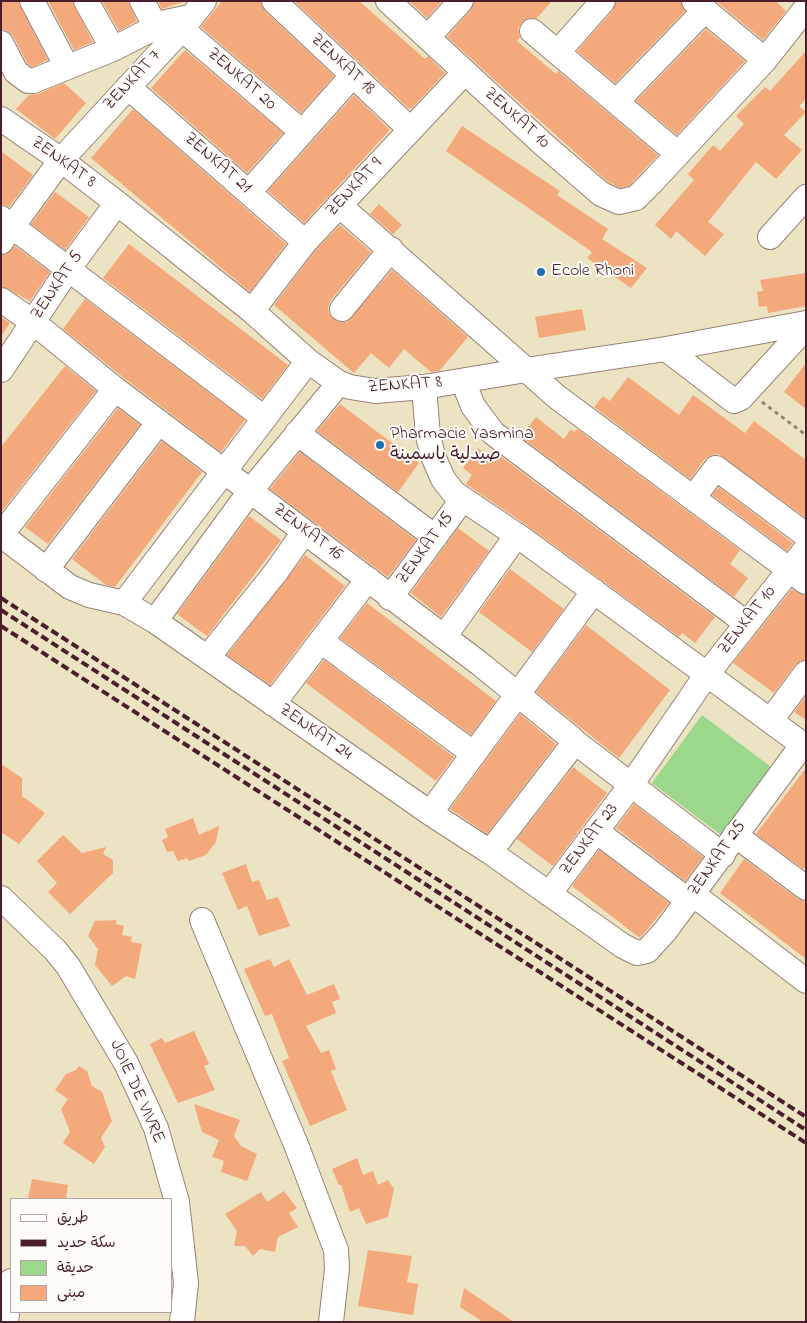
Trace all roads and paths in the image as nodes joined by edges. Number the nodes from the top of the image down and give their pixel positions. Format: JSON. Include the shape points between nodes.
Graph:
{"nodes":[{"id":1,"x":32,"y":1,"type":"edge"},
{"id":2,"x":86,"y":1,"type":"edge"},
{"id":3,"x":142,"y":1,"type":"edge"},
{"id":4,"x":274,"y":1,"type":"edge"},
{"id":5,"x":388,"y":1,"type":"edge"},
{"id":6,"x":461,"y":1,"type":"edge"},
{"id":7,"x":595,"y":4,"type":"edge"},
{"id":8,"x":700,"y":6,"type":"edge"},
{"id":9,"x":806,"y":8,"type":"edge"},
{"id":10,"x":194,"y":11,"type":"edge"},
{"id":11,"x":156,"y":27,"type":"junction"},
{"id":12,"x":532,"y":31,"type":"dead end"},
{"id":13,"x":428,"y":36,"type":"junction"},
{"id":14,"x":1,"y":43,"type":"edge"},
{"id":15,"x":114,"y":50,"type":"junction"},
{"id":16,"x":558,"y":52,"type":"junction"},
{"id":17,"x":766,"y":60,"type":"junction"},
{"id":18,"x":67,"y":67,"type":"junction"},
{"id":19,"x":464,"y":72,"type":"junction"},
{"id":20,"x":353,"y":75,"type":"junction"},
{"id":21,"x":128,"y":87,"type":"junction"},
{"id":22,"x":616,"y":102,"type":"junction"},
{"id":23,"x":1,"y":119,"type":"edge"},
{"id":24,"x":410,"y":129,"type":"junction"},
{"id":25,"x":301,"y":131,"type":"junction"},
{"id":26,"x":678,"y":154,"type":"junction"},
{"id":27,"x":61,"y":160,"type":"junction"},
{"id":28,"x":249,"y":192,"type":"junction"},
{"id":29,"x":806,"y":197,"type":"edge"},
{"id":30,"x":117,"y":203,"type":"junction"},
{"id":31,"x":339,"y":205,"type":"junction"},
{"id":32,"x":5,"y":229,"type":"edge"},
{"id":33,"x":770,"y":237,"type":"dead end"},
{"id":34,"x":305,"y":242,"type":"junction"},
{"id":35,"x":391,"y":249,"type":"junction"},
{"id":36,"x":68,"y":268,"type":"junction"},
{"id":37,"x":1,"y":300,"type":"edge"},
{"id":38,"x":342,"y":309,"type":"dead end"},
{"id":39,"x":252,"y":311,"type":"junction"},
{"id":40,"x":33,"y":322,"type":"junction"},
{"id":41,"x":806,"y":323,"type":"edge"},
{"id":42,"x":806,"y":328,"type":"edge"},
{"id":43,"x":666,"y":349,"type":"junction"},
{"id":44,"x":308,"y":361,"type":"junction"},
{"id":45,"x":1,"y":370,"type":"edge"},
{"id":46,"x":526,"y":370,"type":"junction"},
{"id":47,"x":463,"y":381,"type":"junction"},
{"id":48,"x":339,"y":383,"type":"junction"},
{"id":49,"x":424,"y":387,"type":"junction"},
{"id":50,"x":115,"y":389,"type":"junction"},
{"id":51,"x":748,"y":391,"type":"junction"},
{"id":52,"x":264,"y":418,"type":"junction"},
{"id":53,"x":159,"y":422,"type":"junction"},
{"id":54,"x":297,"y":433,"type":"junction"},
{"id":55,"x":806,"y":435,"type":"edge"},
{"id":56,"x":225,"y":472,"type":"junction"},
{"id":57,"x":251,"y":490,"type":"junction"},
{"id":58,"x":693,"y":498,"type":"junction"},
{"id":59,"x":462,"y":500,"type":"junction"},
{"id":60,"x":304,"y":532,"type":"junction"},
{"id":61,"x":1,"y":535,"type":"edge"},
{"id":62,"x":517,"y":535,"type":"junction"},
{"id":63,"x":806,"y":535,"type":"edge"},
{"id":64,"x":435,"y":537,"type":"junction"},
{"id":65,"x":806,"y":549,"type":"edge"},
{"id":66,"x":46,"y":570,"type":"junction"},
{"id":67,"x":798,"y":576,"type":"edge"},
{"id":68,"x":368,"y":579,"type":"junction"},
{"id":69,"x":594,"y":591,"type":"junction"},
{"id":70,"x":390,"y":598,"type":"junction"},
{"id":71,"x":124,"y":603,"type":"junction"},
{"id":72,"x":155,"y":621,"type":"junction"},
{"id":73,"x":746,"y":623,"type":"junction"},
{"id":74,"x":444,"y":637,"type":"junction"},
{"id":75,"x":321,"y":641,"type":"junction"},
{"id":76,"x":208,"y":657,"type":"junction"},
{"id":77,"x":806,"y":673,"type":"edge"},
{"id":78,"x":707,"y":674,"type":"junction"},
{"id":79,"x":519,"y":694,"type":"junction"},
{"id":80,"x":273,"y":704,"type":"junction"},
{"id":81,"x":771,"y":720,"type":"junction"},
{"id":82,"x":574,"y":742,"type":"junction"},
{"id":83,"x":804,"y":745,"type":"edge"},
{"id":84,"x":474,"y":754,"type":"junction"},
{"id":85,"x":631,"y":786,"type":"junction"},
{"id":86,"x":430,"y":813,"type":"junction"},
{"id":87,"x":596,"y":831,"type":"junction"},
{"id":88,"x":735,"y":835,"type":"junction"},
{"id":89,"x":490,"y":852,"type":"junction"},
{"id":90,"x":722,"y":855,"type":"junction"},
{"id":91,"x":804,"y":882,"type":"edge"},
{"id":92,"x":549,"y":894,"type":"junction"},
{"id":93,"x":1,"y":898,"type":"edge"},
{"id":94,"x":691,"y":898,"type":"junction"},
{"id":95,"x":202,"y":920,"type":"dead end"},
{"id":96,"x":623,"y":946,"type":"joint"},
{"id":97,"x":806,"y":981,"type":"edge"},
{"id":98,"x":10,"y":1289,"type":"edge"},
{"id":99,"x":6,"y":1322,"type":"edge"},
{"id":100,"x":182,"y":1322,"type":"edge"},
{"id":101,"x":331,"y":1322,"type":"edge"}],
"edges":[{"from":1,"to":18,"type":"street"},
{"from":2,"to":15,"type":"street"},
{"from":3,"to":11,"type":"street"},
{"from":4,"to":20,"type":"street","name":"ZENKAT 18"},
{"from":5,"to":13,"type":"street","name":"ZENKAT 10"},
{"from":6,"to":13,"type":"street"},
{"from":7,"to":16,"type":"street"},
{"from":8,"to":17,"type":"street"},
{"from":8,"to":22,"type":"street"},
{"from":9,"to":17,"type":"street","name":"ZENKAT 10"},
{"from":10,"to":11,"type":"street"},
{"from":10,"to":21,"type":"street","name":"ZENKAT 7"},
{"from":10,"to":25,"type":"street","name":"ZENKAT 20"},
{"from":11,"to":15,"type":"street"},
{"from":12,"to":16,"type":"street"},
{"from":13,"to":19,"type":"street","name":"ZENKAT 10"},
{"from":14,"to":18,"type":"street","via":[[16,72],[28,81]]},
{"from":15,"to":18,"type":"street"},
{"from":16,"to":22,"type":"street"},
{"from":17,"to":26,"type":"street","name":"ZENKAT 10"},
{"from":19,"to":24,"type":"street","name":"ZENKAT 9"},
{"from":19,"to":26,"type":"street","name":"ZENKAT 10","via":[[611,200],[619,202],[636,198]]},
{"from":20,"to":24,"type":"street","name":"ZENKAT 18"},
{"from":20,"to":25,"type":"street"},
{"from":21,"to":27,"type":"street","name":"ZENKAT 7"},
{"from":21,"to":28,"type":"street","name":"ZENKAT 21"},
{"from":22,"to":26,"type":"street"},
{"from":23,"to":27,"type":"street","name":"ZENKAT 8"},
{"from":24,"to":31,"type":"street","name":"ZENKAT 9"},
{"from":25,"to":28,"type":"street"},
{"from":27,"to":30,"type":"street","name":"ZENKAT 8"},
{"from":27,"to":32,"type":"street","name":"ZENKAT 7"},
{"from":28,"to":34,"type":"street","name":"ZENKAT 21"},
{"from":29,"to":33,"type":"street"},
{"from":30,"to":36,"type":"street","name":"ZENKAT 5"},
{"from":30,"to":39,"type":"street","name":"ZENKAT 8"},
{"from":31,"to":34,"type":"street","name":"ZENKAT 9"},
{"from":31,"to":35,"type":"street"},
{"from":32,"to":36,"type":"street"},
{"from":34,"to":39,"type":"street","name":"ZENKAT 9"},
{"from":35,"to":38,"type":"street"},
{"from":35,"to":46,"type":"street"},
{"from":36,"to":40,"type":"street","name":"ZENKAT 5"},
{"from":36,"to":52,"type":"street"},
{"from":37,"to":40,"type":"street","name":"ZENKAT 16"},
{"from":39,"to":44,"type":"street","name":"ZENKAT 8"},
{"from":40,"to":45,"type":"street","name":"ZENKAT 5"},
{"from":40,"to":50,"type":"street","name":"ZENKAT 16"},
{"from":41,"to":43,"type":"street","name":"ZENKAT 8"},
{"from":42,"to":51,"type":"street"},
{"from":43,"to":46,"type":"street","name":"ZENKAT 8"},
{"from":43,"to":51,"type":"street","via":[[728,398],[738,400]]},
{"from":44,"to":48,"type":"street","name":"ZENKAT 8"},
{"from":44,"to":52,"type":"street"},
{"from":46,"to":47,"type":"street","name":"ZENKAT 8"},
{"from":46,"to":58,"type":"street","via":[[574,411]]},
{"from":47,"to":49,"type":"street","name":"ZENKAT 8"},
{"from":47,"to":73,"type":"street","via":[[473,406],[493,433]]},
{"from":48,"to":49,"type":"street","name":"ZENKAT 8","via":[[375,391]]},
{"from":48,"to":54,"type":"street"},
{"from":49,"to":59,"type":"street","via":[[433,456],[443,479]]},
{"from":50,"to":53,"type":"street","name":"ZENKAT 16"},
{"from":50,"to":61,"type":"street"},
{"from":51,"to":55,"type":"path"},
{"from":52,"to":56,"type":"street"},
{"from":53,"to":56,"type":"street","name":"ZENKAT 16"},
{"from":53,"to":66,"type":"street"},
{"from":54,"to":57,"type":"street"},
{"from":54,"to":64,"type":"street"},
{"from":56,"to":57,"type":"street","name":"ZENKAT 16"},
{"from":56,"to":71,"type":"street"},
{"from":57,"to":60,"type":"street","name":"ZENKAT 16"},
{"from":57,"to":72,"type":"street"},
{"from":58,"to":63,"type":"street","via":[[716,468]]},
{"from":58,"to":67,"type":"street"},
{"from":59,"to":62,"type":"street"},
{"from":59,"to":64,"type":"street","name":"ZENKAT 15"},
{"from":60,"to":68,"type":"street","name":"ZENKAT 16"},
{"from":60,"to":76,"type":"street"},
{"from":61,"to":66,"type":"street","name":"ZENKAT 24"},
{"from":62,"to":69,"type":"street"},
{"from":62,"to":74,"type":"street"},
{"from":64,"to":70,"type":"street","name":"ZENKAT 15"},
{"from":65,"to":67,"type":"street","name":"ZENKAT 10"},
{"from":66,"to":71,"type":"street","name":"ZENKAT 24","via":[[76,590]]},
{"from":67,"to":73,"type":"street","name":"ZENKAT 10"},
{"from":68,"to":70,"type":"street","name":"ZENKAT 16"},
{"from":68,"to":75,"type":"street"},
{"from":69,"to":78,"type":"street"},
{"from":69,"to":79,"type":"street"},
{"from":70,"to":74,"type":"street","name":"ZENKAT 16"},
{"from":71,"to":72,"type":"street","name":"ZENKAT 24"},
{"from":72,"to":76,"type":"street","name":"ZENKAT 24"},
{"from":73,"to":78,"type":"street","name":"ZENKAT 10"},
{"from":74,"to":79,"type":"street","name":"ZENKAT 16"},
{"from":75,"to":80,"type":"street"},
{"from":75,"to":84,"type":"street"},
{"from":76,"to":80,"type":"street","name":"ZENKAT 24"},
{"from":77,"to":81,"type":"street"},
{"from":78,"to":81,"type":"street"},
{"from":78,"to":85,"type":"street","name":"ZENKAT 10"},
{"from":79,"to":82,"type":"street","name":"ZENKAT 16"},
{"from":79,"to":84,"type":"street"},
{"from":80,"to":86,"type":"street","name":"ZENKAT 24"},
{"from":81,"to":83,"type":"street"},
{"from":82,"to":85,"type":"street","name":"ZENKAT 16"},
{"from":82,"to":89,"type":"street"},
{"from":83,"to":88,"type":"street","name":"ZENKAT 25"},
{"from":84,"to":86,"type":"street"},
{"from":85,"to":87,"type":"street","name":"ZENKAT 23"},
{"from":85,"to":90,"type":"street","name":"ZENKAT 16"},
{"from":86,"to":89,"type":"street","name":"ZENKAT 24"},
{"from":87,"to":92,"type":"street","name":"ZENKAT 23"},
{"from":87,"to":94,"type":"street"},
{"from":88,"to":90,"type":"street","name":"ZENKAT 25"},
{"from":88,"to":91,"type":"street"},
{"from":89,"to":92,"type":"street","name":"ZENKAT 24"},
{"from":90,"to":94,"type":"street","name":"ZENKAT 25"},
{"from":92,"to":96,"type":"street","name":"ZENKAT 24"},
{"from":93,"to":100,"type":"street","name":"JOIE DE VIVRE","via":[[68,966],[126,1062],[152,1120],[177,1202],[186,1283]]},
{"from":94,"to":96,"type":"street","name":"ZENKAT 25","via":[[647,951],[637,953]]},
{"from":94,"to":97,"type":"street"},
{"from":95,"to":101,"type":"street","via":[[297,1147],[336,1250],[338,1269]]},
{"from":98,"to":99,"type":"street"}]}
